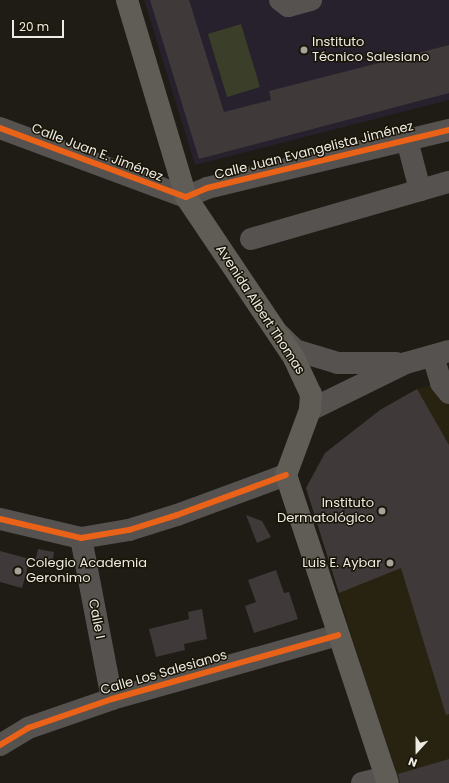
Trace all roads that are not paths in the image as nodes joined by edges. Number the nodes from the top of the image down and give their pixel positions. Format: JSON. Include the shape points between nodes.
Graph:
{"nodes":[{"id":1,"x":127,"y":0,"type":"edge"},
{"id":2,"x":280,"y":0,"type":"edge"},
{"id":3,"x":311,"y":0,"type":"edge"},
{"id":4,"x":0,"y":127,"type":"edge"},
{"id":5,"x":449,"y":130,"type":"edge"},
{"id":6,"x":407,"y":140,"type":"junction"},
{"id":7,"x":449,"y":182,"type":"edge"},
{"id":8,"x":420,"y":190,"type":"junction"},
{"id":9,"x":186,"y":196,"type":"junction"},
{"id":10,"x":251,"y":239,"type":"dead end"},
{"id":11,"x":269,"y":325,"type":"junction"},
{"id":12,"x":441,"y":353,"type":"edge"},
{"id":13,"x":406,"y":363,"type":"junction"},
{"id":14,"x":449,"y":393,"type":"edge"},
{"id":15,"x":310,"y":410,"type":"junction"},
{"id":16,"x":286,"y":475,"type":"junction"},
{"id":17,"x":0,"y":519,"type":"edge"},
{"id":18,"x":81,"y":538,"type":"junction"},
{"id":19,"x":338,"y":635,"type":"junction"},
{"id":20,"x":112,"y":699,"type":"junction"},
{"id":21,"x":0,"y":745,"type":"edge"},
{"id":22,"x":387,"y":780,"type":"edge"},
{"id":23,"x":362,"y":783,"type":"edge"}],
"edges":[{"from":1,"to":9,"type":"main road","name":"Avenida Albert Thomas"},
{"from":2,"to":3,"type":"street","via":[[288,6]]},
{"from":4,"to":9,"type":"street","name":"Calle Juan E. Jiménez"},
{"from":5,"to":6,"type":"street","name":"Calle Juan Evangelista Jiménez"},
{"from":6,"to":8,"type":"street"},
{"from":6,"to":9,"type":"street","name":"Calle Juan Evangelista Jiménez","via":[[207,188]]},
{"from":7,"to":8,"type":"street"},
{"from":8,"to":10,"type":"street"},
{"from":9,"to":11,"type":"main road","name":"Avenida Albert Thomas"},
{"from":11,"to":13,"type":"street","via":[[295,350],[314,357],[338,363]]},
{"from":11,"to":15,"type":"main road","name":"Avenida Albert Thomas","via":[[302,374],[311,394]]},
{"from":12,"to":13,"type":"street"},
{"from":12,"to":14,"type":"street","via":[[441,383]]},
{"from":13,"to":15,"type":"street"},
{"from":15,"to":16,"type":"main road","name":"Avenida Albert Thomas"},
{"from":16,"to":18,"type":"street","via":[[129,530]]},
{"from":16,"to":19,"type":"main road"},
{"from":17,"to":18,"type":"street"},
{"from":18,"to":20,"type":"street","name":"Calle I"},
{"from":19,"to":20,"type":"street","name":"Calle Los Salesianos"},
{"from":19,"to":22,"type":"main road"},
{"from":20,"to":21,"type":"street","name":"Calle Los Salesianos","via":[[28,728]]},
{"from":22,"to":23,"type":"street"}]}
